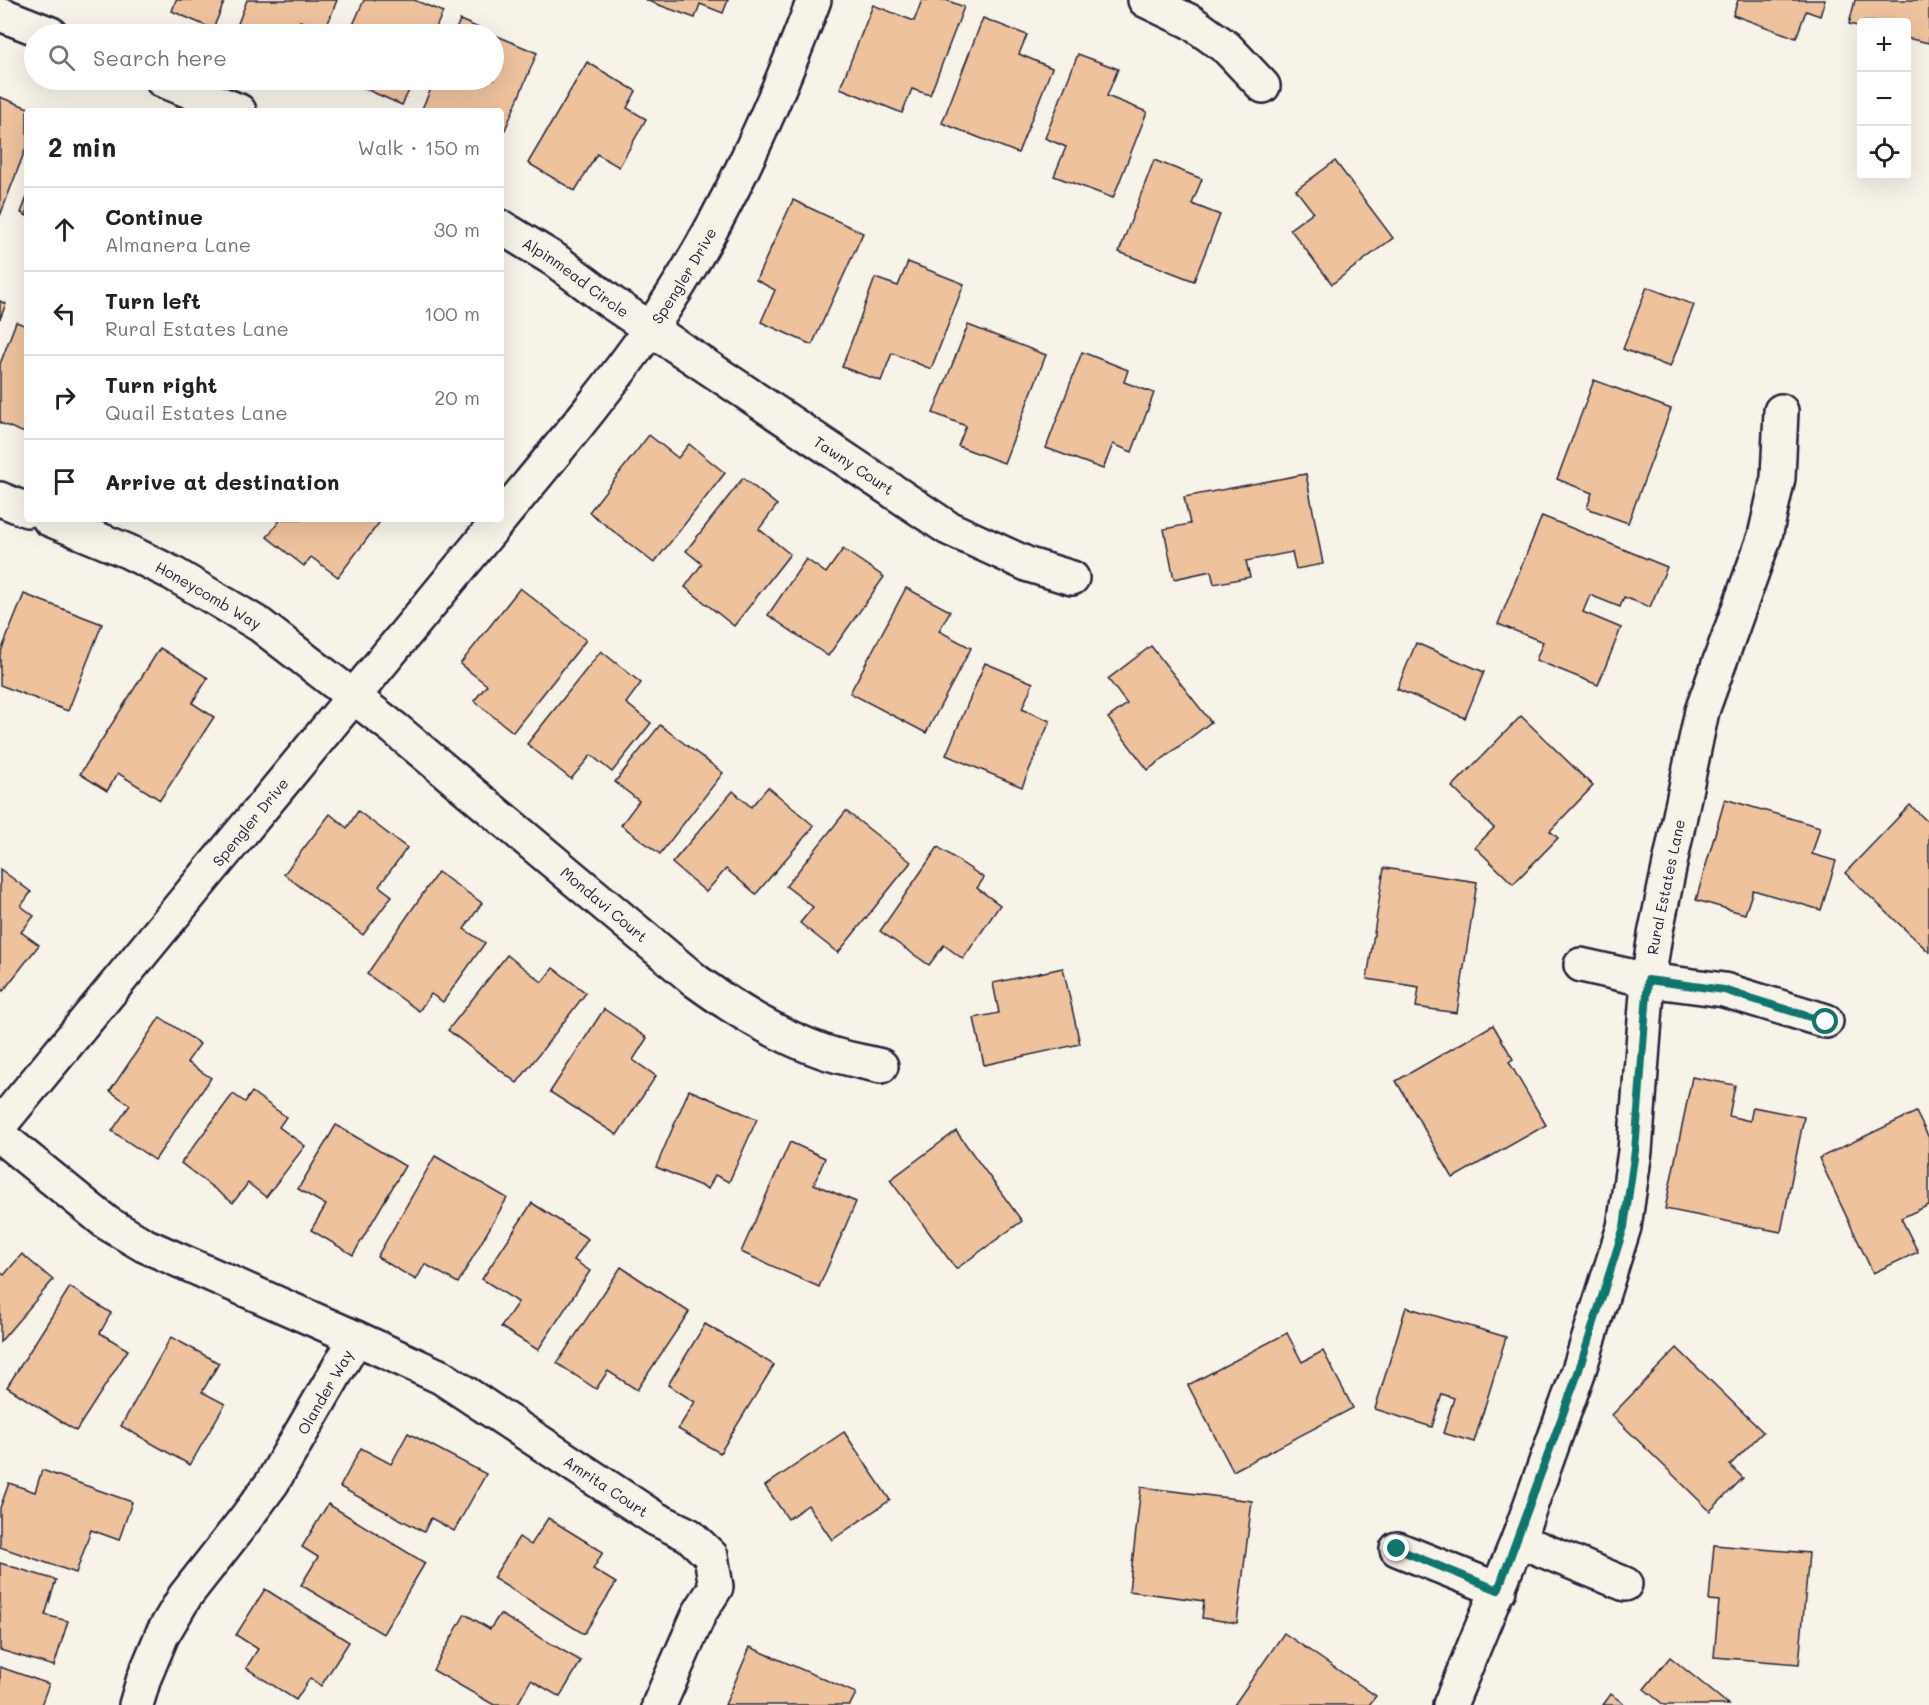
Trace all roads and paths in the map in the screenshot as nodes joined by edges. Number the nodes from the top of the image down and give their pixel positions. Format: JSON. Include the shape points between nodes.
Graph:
{"nodes":[{"id":1,"x":814,"y":0,"type":"edge"},
{"id":2,"x":1145,"y":0,"type":"edge"},
{"id":3,"x":0,"y":14,"type":"edge"},
{"id":4,"x":26,"y":24,"type":"edge"},
{"id":5,"x":1263,"y":86,"type":"dead end"},
{"id":6,"x":187,"y":90,"type":"edge"},
{"id":7,"x":232,"y":108,"type":"edge"},
{"id":8,"x":504,"y":229,"type":"edge"},
{"id":9,"x":650,"y":329,"type":"junction"},
{"id":10,"x":1781,"y":411,"type":"dead end"},
{"id":11,"x":0,"y":499,"type":"edge"},
{"id":12,"x":24,"y":509,"type":"edge"},
{"id":13,"x":504,"y":515,"type":"edge"},
{"id":14,"x":56,"y":522,"type":"edge"},
{"id":15,"x":499,"y":522,"type":"edge"},
{"id":16,"x":1072,"y":578,"type":"dead end"},
{"id":17,"x":354,"y":697,"type":"junction"},
{"id":18,"x":1581,"y":966,"type":"dead end"},
{"id":19,"x":1648,"y":980,"type":"junction"},
{"id":20,"x":1826,"y":1022,"type":"dead end"},
{"id":21,"x":881,"y":1066,"type":"dead end"},
{"id":22,"x":0,"y":1125,"type":"edge"},
{"id":23,"x":0,"y":1136,"type":"edge"},
{"id":24,"x":357,"y":1338,"type":"junction"},
{"id":25,"x":1518,"y":1540,"type":"junction"},
{"id":26,"x":1397,"y":1549,"type":"dead end"},
{"id":27,"x":1625,"y":1584,"type":"dead end"},
{"id":28,"x":1498,"y":1590,"type":"junction"},
{"id":29,"x":136,"y":1705,"type":"edge"},
{"id":30,"x":659,"y":1705,"type":"edge"},
{"id":31,"x":1450,"y":1705,"type":"edge"}],
"edges":[{"from":1,"to":9,"type":"street","name":"Spengler Drive","via":[[789,66],[729,196]]},
{"from":2,"to":5,"type":"street","via":[[1191,22],[1227,48]]},
{"from":3,"to":4,"type":"street"},
{"from":6,"to":7,"type":"street"},
{"from":8,"to":9,"type":"street","name":"Alpinmead Circle","via":[[555,260]]},
{"from":9,"to":13,"type":"street","name":"Spengler Drive"},
{"from":9,"to":16,"type":"street","name":"Tawny Court","via":[[948,528],[1029,565]]},
{"from":10,"to":19,"type":"street","name":"Rural Estates Lane","via":[[1778,478],[1765,536],[1702,711]]},
{"from":11,"to":12,"type":"street"},
{"from":14,"to":17,"type":"street","name":"Honeycomb Way","via":[[172,573],[260,625]]},
{"from":15,"to":17,"type":"street","name":"Spengler Drive"},
{"from":17,"to":21,"type":"street","name":"Mondavi Court","via":[[736,1010],[779,1034],[824,1052]]},
{"from":17,"to":22,"type":"street","name":"Spengler Drive"},
{"from":18,"to":19,"type":"street"},
{"from":19,"to":20,"type":"street","via":[[1724,990]]},
{"from":19,"to":25,"type":"street","name":"Rural Estates Lane","via":[[1635,1151],[1624,1227],[1578,1373]]},
{"from":23,"to":24,"type":"street","name":"Olander Way","via":[[107,1223],[144,1245]]},
{"from":24,"to":29,"type":"street","name":"Olander Way","via":[[272,1483],[185,1596],[162,1635]]},
{"from":24,"to":30,"type":"street","name":"Amrita Court","via":[[441,1377],[656,1519],[689,1535],[711,1556],[716,1587],[700,1612]]},
{"from":25,"to":27,"type":"street"},
{"from":25,"to":28,"type":"street","name":"Rural Estates Lane"},
{"from":26,"to":28,"type":"street"},
{"from":28,"to":31,"type":"street","name":"Rural Estates Lane"}]}
